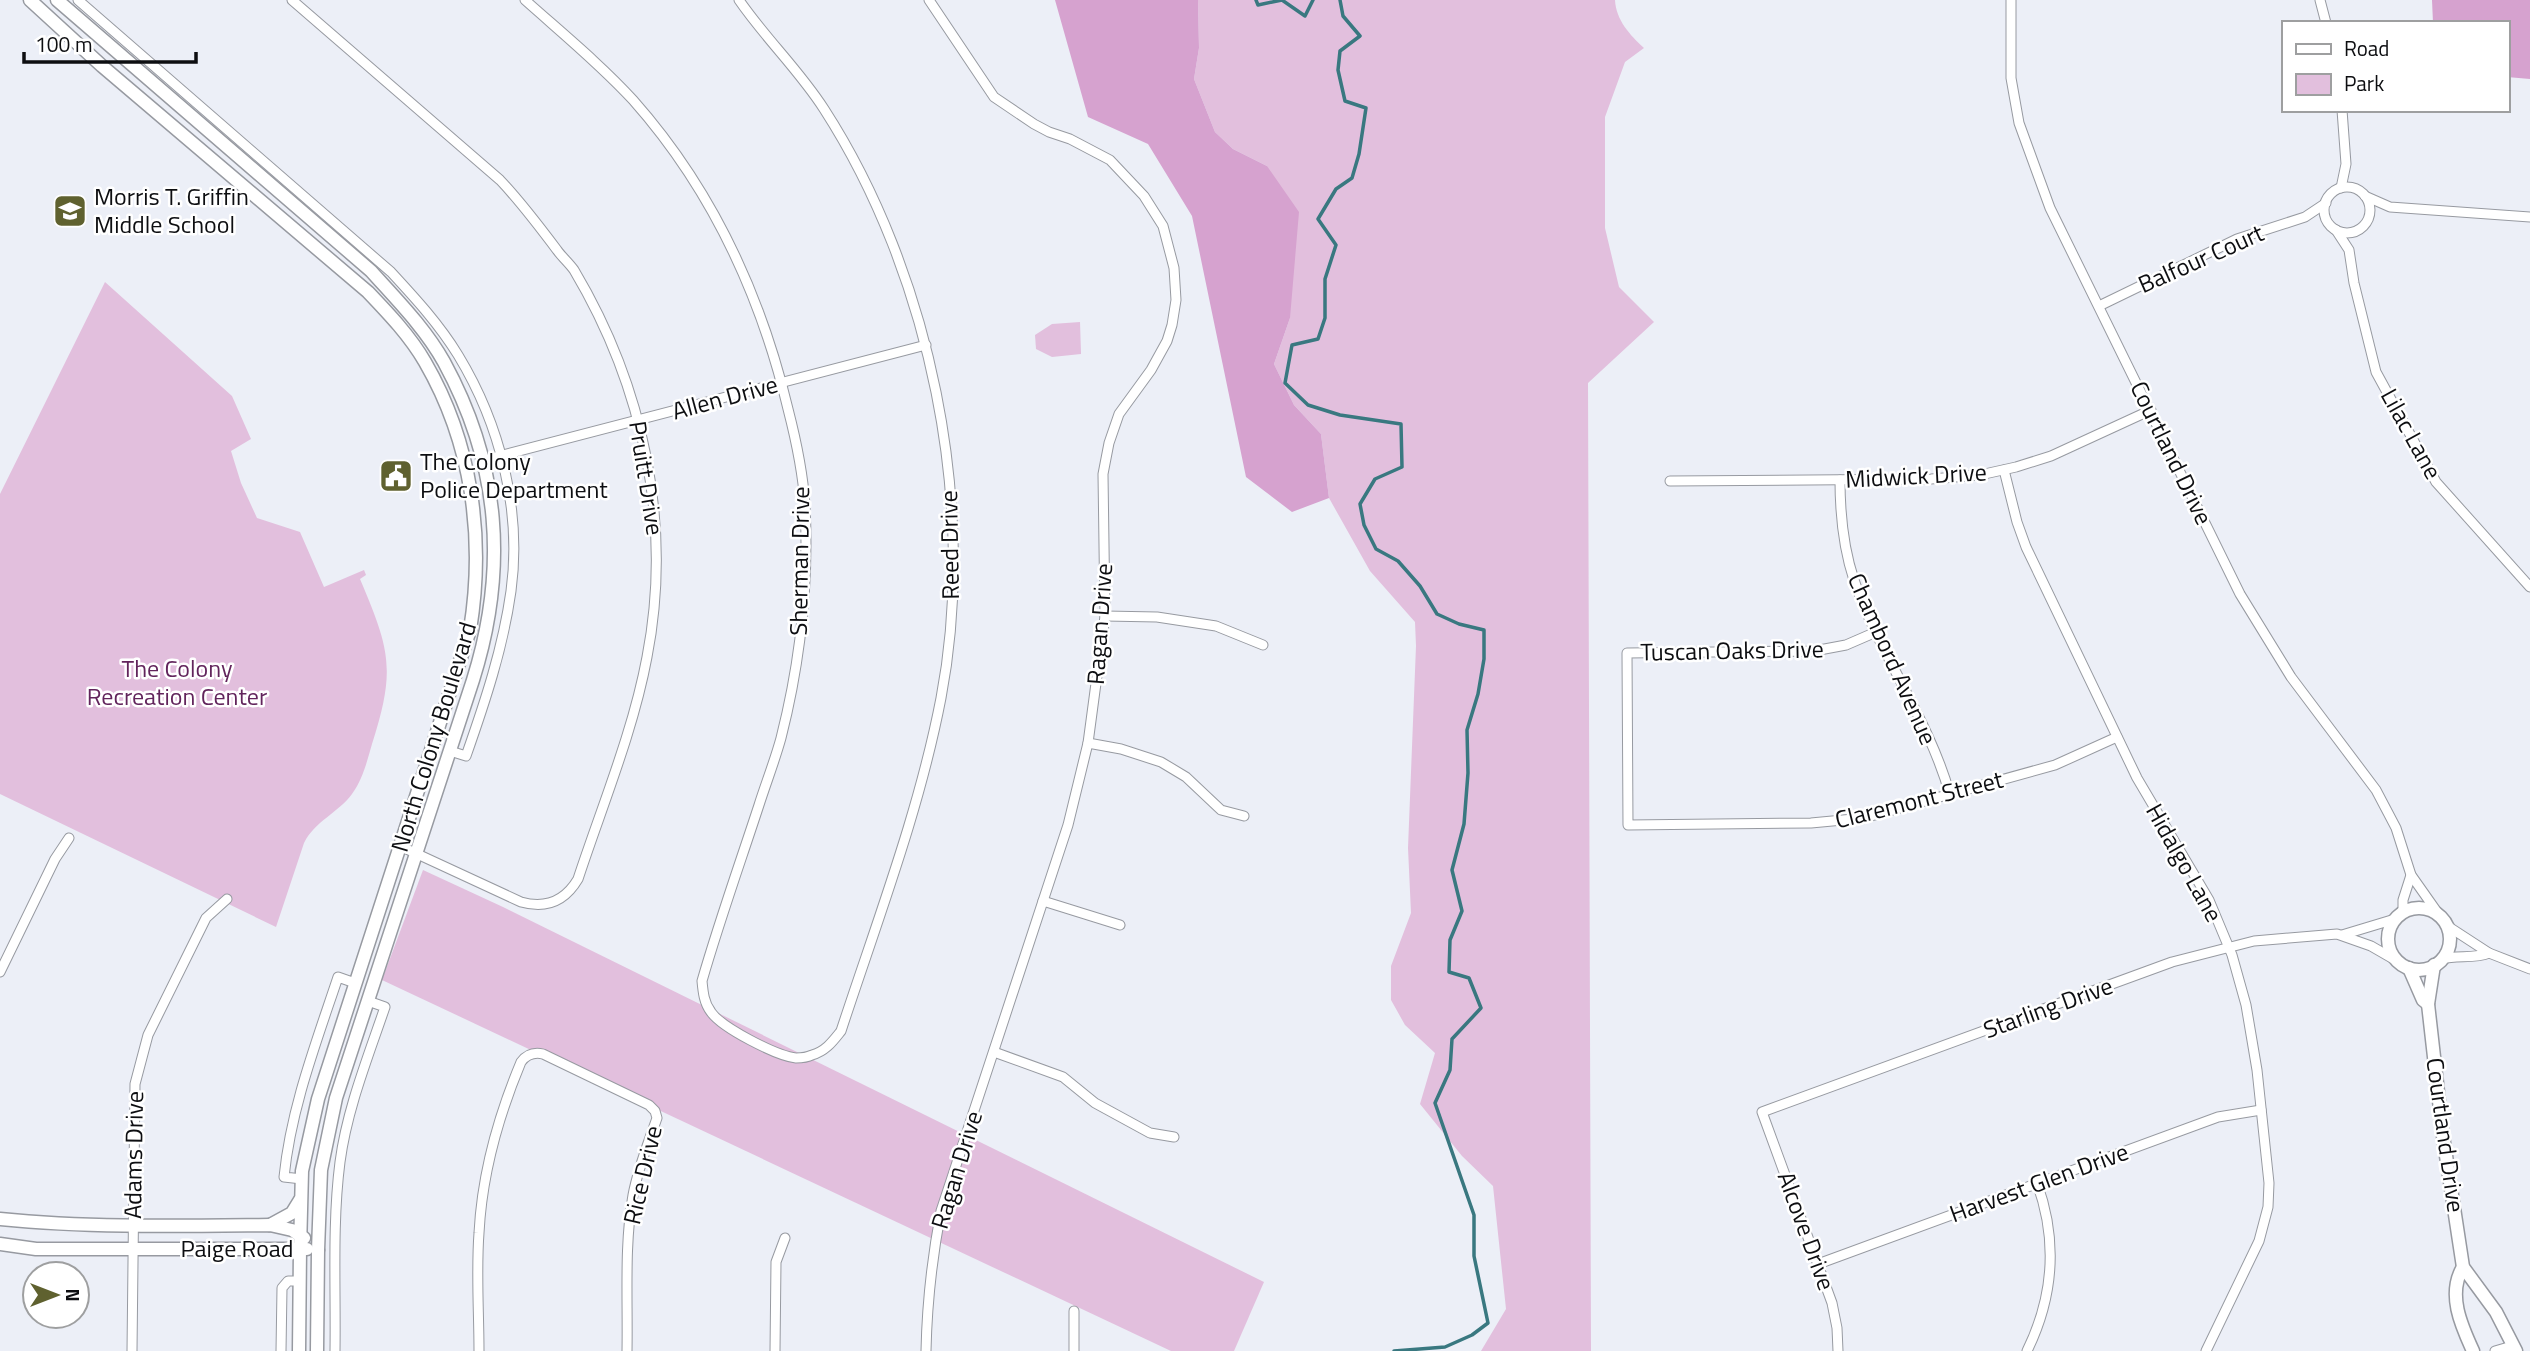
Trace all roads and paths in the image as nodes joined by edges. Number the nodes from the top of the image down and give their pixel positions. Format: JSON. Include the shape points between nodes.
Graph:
{"nodes":[{"id":1,"x":30,"y":0,"type":"edge"},
{"id":2,"x":57,"y":0,"type":"edge"},
{"id":3,"x":78,"y":0,"type":"edge"},
{"id":4,"x":292,"y":0,"type":"edge"},
{"id":5,"x":525,"y":0,"type":"edge"},
{"id":6,"x":739,"y":0,"type":"edge"},
{"id":7,"x":929,"y":0,"type":"edge"},
{"id":8,"x":2011,"y":0,"type":"edge"},
{"id":9,"x":2320,"y":0,"type":"edge"},
{"id":10,"x":2325,"y":21,"type":"edge"},
{"id":11,"x":2342,"y":112,"type":"edge"},
{"id":12,"x":2346,"y":164,"type":"junction"},
{"id":13,"x":2341,"y":188,"type":"junction"},
{"id":14,"x":2355,"y":188,"type":"junction"},
{"id":15,"x":2365,"y":196,"type":"junction"},
{"id":16,"x":2326,"y":202,"type":"junction"},
{"id":17,"x":2390,"y":207,"type":"junction"},
{"id":18,"x":2370,"y":215,"type":"junction"},
{"id":19,"x":2305,"y":217,"type":"junction"},
{"id":20,"x":2530,"y":217,"type":"edge"},
{"id":21,"x":2326,"y":219,"type":"junction"},
{"id":22,"x":2336,"y":230,"type":"junction"},
{"id":23,"x":2356,"y":231,"type":"junction"},
{"id":24,"x":2349,"y":250,"type":"junction"},
{"id":25,"x":2099,"y":306,"type":"junction"},
{"id":26,"x":926,"y":345,"type":"junction"},
{"id":27,"x":782,"y":383,"type":"junction"},
{"id":28,"x":2151,"y":410,"type":"junction"},
{"id":29,"x":640,"y":420,"type":"junction"},
{"id":30,"x":501,"y":456,"type":"junction"},
{"id":31,"x":484,"y":460,"type":"junction"},
{"id":32,"x":466,"y":463,"type":"junction"},
{"id":33,"x":2004,"y":470,"type":"junction"},
{"id":34,"x":1840,"y":480,"type":"junction"},
{"id":35,"x":1670,"y":481,"type":"dead end"},
{"id":36,"x":2530,"y":587,"type":"edge"},
{"id":37,"x":1105,"y":616,"type":"junction"},
{"id":38,"x":1877,"y":632,"type":"junction"},
{"id":39,"x":1263,"y":645,"type":"dead end"},
{"id":40,"x":2117,"y":737,"type":"junction"},
{"id":41,"x":1088,"y":743,"type":"junction"},
{"id":42,"x":450,"y":751,"type":"junction"},
{"id":43,"x":1950,"y":795,"type":"junction"},
{"id":44,"x":1244,"y":816,"type":"dead end"},
{"id":45,"x":1628,"y":825,"type":"joint"},
{"id":46,"x":69,"y":838,"type":"dead end"},
{"id":47,"x":400,"y":846,"type":"junction"},
{"id":48,"x":416,"y":854,"type":"junction"},
{"id":49,"x":2410,"y":875,"type":"junction"},
{"id":50,"x":227,"y":899,"type":"dead end"},
{"id":51,"x":1043,"y":901,"type":"junction"},
{"id":52,"x":2399,"y":916,"type":"junction"},
{"id":53,"x":2444,"y":922,"type":"junction"},
{"id":54,"x":1120,"y":925,"type":"dead end"},
{"id":55,"x":2341,"y":935,"type":"junction"},
{"id":56,"x":2229,"y":946,"type":"junction"},
{"id":57,"x":2489,"y":953,"type":"junction"},
{"id":58,"x":2398,"y":961,"type":"junction"},
{"id":59,"x":2438,"y":962,"type":"junction"},
{"id":60,"x":2409,"y":968,"type":"junction"},
{"id":61,"x":2530,"y":968,"type":"edge"},
{"id":62,"x":0,"y":972,"type":"edge"},
{"id":63,"x":355,"y":983,"type":"junction"},
{"id":64,"x":368,"y":1001,"type":"junction"},
{"id":65,"x":2428,"y":1004,"type":"junction"},
{"id":66,"x":757,"y":1042,"type":"joint"},
{"id":67,"x":994,"y":1052,"type":"junction"},
{"id":68,"x":2261,"y":1110,"type":"junction"},
{"id":69,"x":1762,"y":1112,"type":"joint"},
{"id":70,"x":1174,"y":1138,"type":"dead end"},
{"id":71,"x":302,"y":1179,"type":"junction"},
{"id":72,"x":2037,"y":1184,"type":"junction"},
{"id":73,"x":301,"y":1200,"type":"junction"},
{"id":74,"x":0,"y":1219,"type":"edge"},
{"id":75,"x":270,"y":1225,"type":"junction"},
{"id":76,"x":132,"y":1226,"type":"junction"},
{"id":77,"x":300,"y":1234,"type":"junction"},
{"id":78,"x":785,"y":1238,"type":"dead end"},
{"id":79,"x":0,"y":1244,"type":"edge"},
{"id":80,"x":133,"y":1249,"type":"junction"},
{"id":81,"x":300,"y":1250,"type":"junction"},
{"id":82,"x":318,"y":1250,"type":"junction"},
{"id":83,"x":1818,"y":1264,"type":"junction"},
{"id":84,"x":2463,"y":1267,"type":"junction"},
{"id":85,"x":300,"y":1281,"type":"junction"},
{"id":86,"x":1074,"y":1311,"type":"dead end"},
{"id":87,"x":2514,"y":1348,"type":"edge"},
{"id":88,"x":132,"y":1351,"type":"edge"},
{"id":89,"x":281,"y":1351,"type":"edge"},
{"id":90,"x":299,"y":1351,"type":"edge"},
{"id":91,"x":317,"y":1351,"type":"edge"},
{"id":92,"x":335,"y":1351,"type":"edge"},
{"id":93,"x":479,"y":1351,"type":"edge"},
{"id":94,"x":627,"y":1351,"type":"edge"},
{"id":95,"x":775,"y":1351,"type":"edge"},
{"id":96,"x":926,"y":1351,"type":"edge"},
{"id":97,"x":1074,"y":1351,"type":"edge"},
{"id":98,"x":1838,"y":1351,"type":"edge"},
{"id":99,"x":2027,"y":1351,"type":"edge"},
{"id":100,"x":2206,"y":1351,"type":"edge"},
{"id":101,"x":2473,"y":1351,"type":"edge"},
{"id":102,"x":2496,"y":1351,"type":"edge"}],
"edges":[{"from":1,"to":32,"type":"main road","name":"North Colony Boulevard","via":[[368,292],[424,361]]},
{"from":2,"to":31,"type":"main road","name":"North Colony Boulevard","via":[[371,271],[443,360]]},
{"from":3,"to":30,"type":"street","via":[[391,272],[458,355]]},
{"from":4,"to":29,"type":"street","name":"Pruitt Drive","via":[[478,159],[521,202],[572,268],[593,304]]},
{"from":5,"to":27,"type":"street","name":"Sherman Drive","via":[[633,101],[705,198],[758,306]]},
{"from":6,"to":26,"type":"street","name":"Reed Drive","via":[[824,108],[850,155],[906,279]]},
{"from":7,"to":37,"type":"street","name":"Ragan Drive","via":[[994,97],[1034,124],[1110,160],[1163,226],[1174,268],[1176,300],[1172,325],[1151,370],[1119,414],[1109,443],[1103,474]]},
{"from":8,"to":25,"type":"street","name":"Courtland Drive","via":[[2011,78],[2019,123],[2050,208]]},
{"from":9,"to":10,"type":"street"},
{"from":11,"to":12,"type":"street"},
{"from":12,"to":13,"type":"street"},
{"from":12,"to":14,"type":"street"},
{"from":13,"to":14,"type":"street"},
{"from":13,"to":16,"type":"street"},
{"from":14,"to":15,"type":"street"},
{"from":15,"to":17,"type":"street"},
{"from":15,"to":18,"type":"street"},
{"from":16,"to":19,"type":"street","name":"Balfour Court"},
{"from":16,"to":21,"type":"street"},
{"from":17,"to":18,"type":"street"},
{"from":17,"to":20,"type":"street"},
{"from":18,"to":23,"type":"street"},
{"from":19,"to":21,"type":"street","name":"Balfour Court"},
{"from":19,"to":25,"type":"street","name":"Balfour Court","via":[[2237,239]]},
{"from":21,"to":22,"type":"street"},
{"from":22,"to":23,"type":"street"},
{"from":22,"to":24,"type":"street","name":"Lilac Lane"},
{"from":23,"to":24,"type":"street","name":"Lilac Lane"},
{"from":24,"to":36,"type":"street","name":"Lilac Lane","via":[[2382,384],[2436,482]]},
{"from":25,"to":28,"type":"street","name":"Courtland Drive"},
{"from":26,"to":27,"type":"street","name":"Allen Drive"},
{"from":26,"to":66,"type":"street","name":"Reed Drive","via":[[952,503],[953,569],[942,694],[929,755],[841,1031],[828,1047],[798,1058]]},
{"from":27,"to":29,"type":"street","name":"Allen Drive"},
{"from":27,"to":66,"type":"street","name":"Sherman Drive","via":[[805,505],[798,650],[781,739],[702,981],[711,1014]]},
{"from":28,"to":33,"type":"street","name":"Midwick Drive","via":[[2062,452]]},
{"from":28,"to":49,"type":"street","name":"Courtland Drive","via":[[2256,622],[2310,704],[2379,795],[2396,828]]},
{"from":29,"to":30,"type":"street","name":"Allen Drive"},
{"from":29,"to":48,"type":"street","name":"Pruitt Drive","via":[[653,491],[654,611],[631,720],[578,879],[561,900],[536,906]]},
{"from":30,"to":31,"type":"street","name":"Allen Drive"},
{"from":30,"to":42,"type":"street","via":[[513,529],[511,589],[501,646],[466,756]]},
{"from":31,"to":32,"type":"main road"},
{"from":31,"to":42,"type":"main road","name":"North Colony Boulevard","via":[[495,565],[489,622]]},
{"from":32,"to":47,"type":"main road","name":"North Colony Boulevard","via":[[474,510],[476,568],[470,630]]},
{"from":33,"to":34,"type":"street","name":"Midwick Drive","via":[[1944,478]]},
{"from":33,"to":40,"type":"street","name":"Hidalgo Lane","via":[[2024,543]]},
{"from":34,"to":35,"type":"street","name":"Midwick Drive"},
{"from":34,"to":38,"type":"street","name":"Chambord Avenue","via":[[1848,558]]},
{"from":37,"to":39,"type":"street","via":[[1157,617],[1216,626]]},
{"from":37,"to":41,"type":"street","name":"Ragan Drive"},
{"from":38,"to":43,"type":"street","name":"Chambord Avenue","via":[[1940,763]]},
{"from":38,"to":45,"type":"street","name":"Tuscan Oaks Drive","via":[[1814,651],[1627,653]]},
{"from":40,"to":43,"type":"street","name":"Claremont Street","via":[[2055,765]]},
{"from":40,"to":56,"type":"street","name":"Hidalgo Lane","via":[[2150,803],[2205,892]]},
{"from":41,"to":44,"type":"street","via":[[1161,762],[1221,810]]},
{"from":41,"to":51,"type":"street","name":"Ragan Drive"},
{"from":42,"to":48,"type":"main road","name":"North Colony Boulevard"},
{"from":43,"to":45,"type":"street","name":"Claremont Street","via":[[1879,815],[1832,822]]},
{"from":46,"to":62,"type":"street"},
{"from":47,"to":48,"type":"street","name":"Pruitt Drive"},
{"from":47,"to":63,"type":"main road","name":"North Colony Boulevard"},
{"from":48,"to":64,"type":"main road","name":"North Colony Boulevard"},
{"from":49,"to":52,"type":"street","name":"Courtland Drive"},
{"from":49,"to":53,"type":"street","name":"Courtland Drive"},
{"from":50,"to":76,"type":"street","name":"Adams Drive","via":[[206,918],[148,1035],[135,1084]]},
{"from":51,"to":54,"type":"street"},
{"from":51,"to":67,"type":"street","name":"Ragan Drive"},
{"from":52,"to":53,"type":"main road","via":[[2419,908],[2436,913]]},
{"from":52,"to":55,"type":"street","name":"Starling Drive"},
{"from":52,"to":58,"type":"main road","via":[[2390,927],[2389,945]]},
{"from":53,"to":57,"type":"street"},
{"from":53,"to":59,"type":"main road","via":[[2449,943]]},
{"from":55,"to":56,"type":"street","name":"Starling Drive","via":[[2290,936]]},
{"from":55,"to":58,"type":"street","name":"Starling Drive"},
{"from":56,"to":68,"type":"street","name":"Hidalgo Lane","via":[[2250,1023]]},
{"from":56,"to":69,"type":"street","name":"Starling Drive","via":[[2172,962]]},
{"from":57,"to":59,"type":"street","via":[[2456,955]]},
{"from":57,"to":61,"type":"street"},
{"from":58,"to":60,"type":"main road"},
{"from":59,"to":60,"type":"main road","via":[[2426,969]]},
{"from":59,"to":65,"type":"main road","name":"Courtland Drive"},
{"from":60,"to":65,"type":"main road","name":"Courtland Drive"},
{"from":63,"to":71,"type":"main road","name":"North Colony Boulevard","via":[[308,1135]]},
{"from":63,"to":71,"type":"street","via":[[338,977],[297,1102],[284,1177]]},
{"from":64,"to":82,"type":"main road","name":"North Colony Boulevard","via":[[325,1144],[318,1193]]},
{"from":64,"to":92,"type":"street","via":[[385,1007],[340,1162]]},
{"from":65,"to":84,"type":"main road","name":"Courtland Drive"},
{"from":67,"to":70,"type":"street","via":[[1063,1077],[1105,1109],[1150,1133]]},
{"from":67,"to":96,"type":"street","name":"Ragan Drive","via":[[942,1211],[932,1261]]},
{"from":68,"to":72,"type":"street","name":"Harvest Glen Drive","via":[[2218,1117]]},
{"from":68,"to":100,"type":"street","name":"Hidalgo Lane","via":[[2269,1187],[2265,1225]]},
{"from":69,"to":83,"type":"street","name":"Alcove Drive"},
{"from":71,"to":73,"type":"main road","name":"North Colony Boulevard"},
{"from":72,"to":83,"type":"street","name":"Harvest Glen Drive"},
{"from":72,"to":99,"type":"street","via":[[2049,1225],[2051,1266],[2043,1312]]},
{"from":73,"to":75,"type":"main road","via":[[292,1213]]},
{"from":73,"to":77,"type":"main road","name":"North Colony Boulevard"},
{"from":74,"to":76,"type":"main road","name":"Paige Road"},
{"from":75,"to":76,"type":"main road","name":"Paige Road"},
{"from":75,"to":77,"type":"main road","name":"Paige Road"},
{"from":76,"to":80,"type":"street","name":"Adams Drive"},
{"from":77,"to":81,"type":"main road","name":"North Colony Boulevard"},
{"from":77,"to":82,"type":"main road","name":"Paige Road"},
{"from":78,"to":95,"type":"street","via":[[776,1262]]},
{"from":79,"to":80,"type":"main road","name":"Paige Road","via":[[36,1249]]},
{"from":80,"to":81,"type":"main road","name":"Paige Road"},
{"from":80,"to":88,"type":"street","name":"Adams Drive"},
{"from":81,"to":82,"type":"main road","name":"Paige Road"},
{"from":81,"to":85,"type":"main road","name":"North Colony Boulevard"},
{"from":82,"to":91,"type":"main road","name":"North Colony Boulevard"},
{"from":83,"to":98,"type":"street","name":"Alcove Drive","via":[[1835,1312]]},
{"from":84,"to":87,"type":"main road","name":"Courtland Drive","via":[[2496,1312]]},
{"from":84,"to":101,"type":"main road","name":"Courtland Drive","via":[[2456,1278],[2456,1297],[2461,1325]]},
{"from":85,"to":89,"type":"street","via":[[282,1288]]},
{"from":85,"to":90,"type":"main road","name":"North Colony Boulevard"},
{"from":86,"to":97,"type":"street"},
{"from":87,"to":102,"type":"street"},
{"from":93,"to":94,"type":"street","name":"Rice Drive","via":[[479,1234],[488,1162],[521,1062],[536,1053],[655,1111],[657,1118],[633,1198]]}]}
